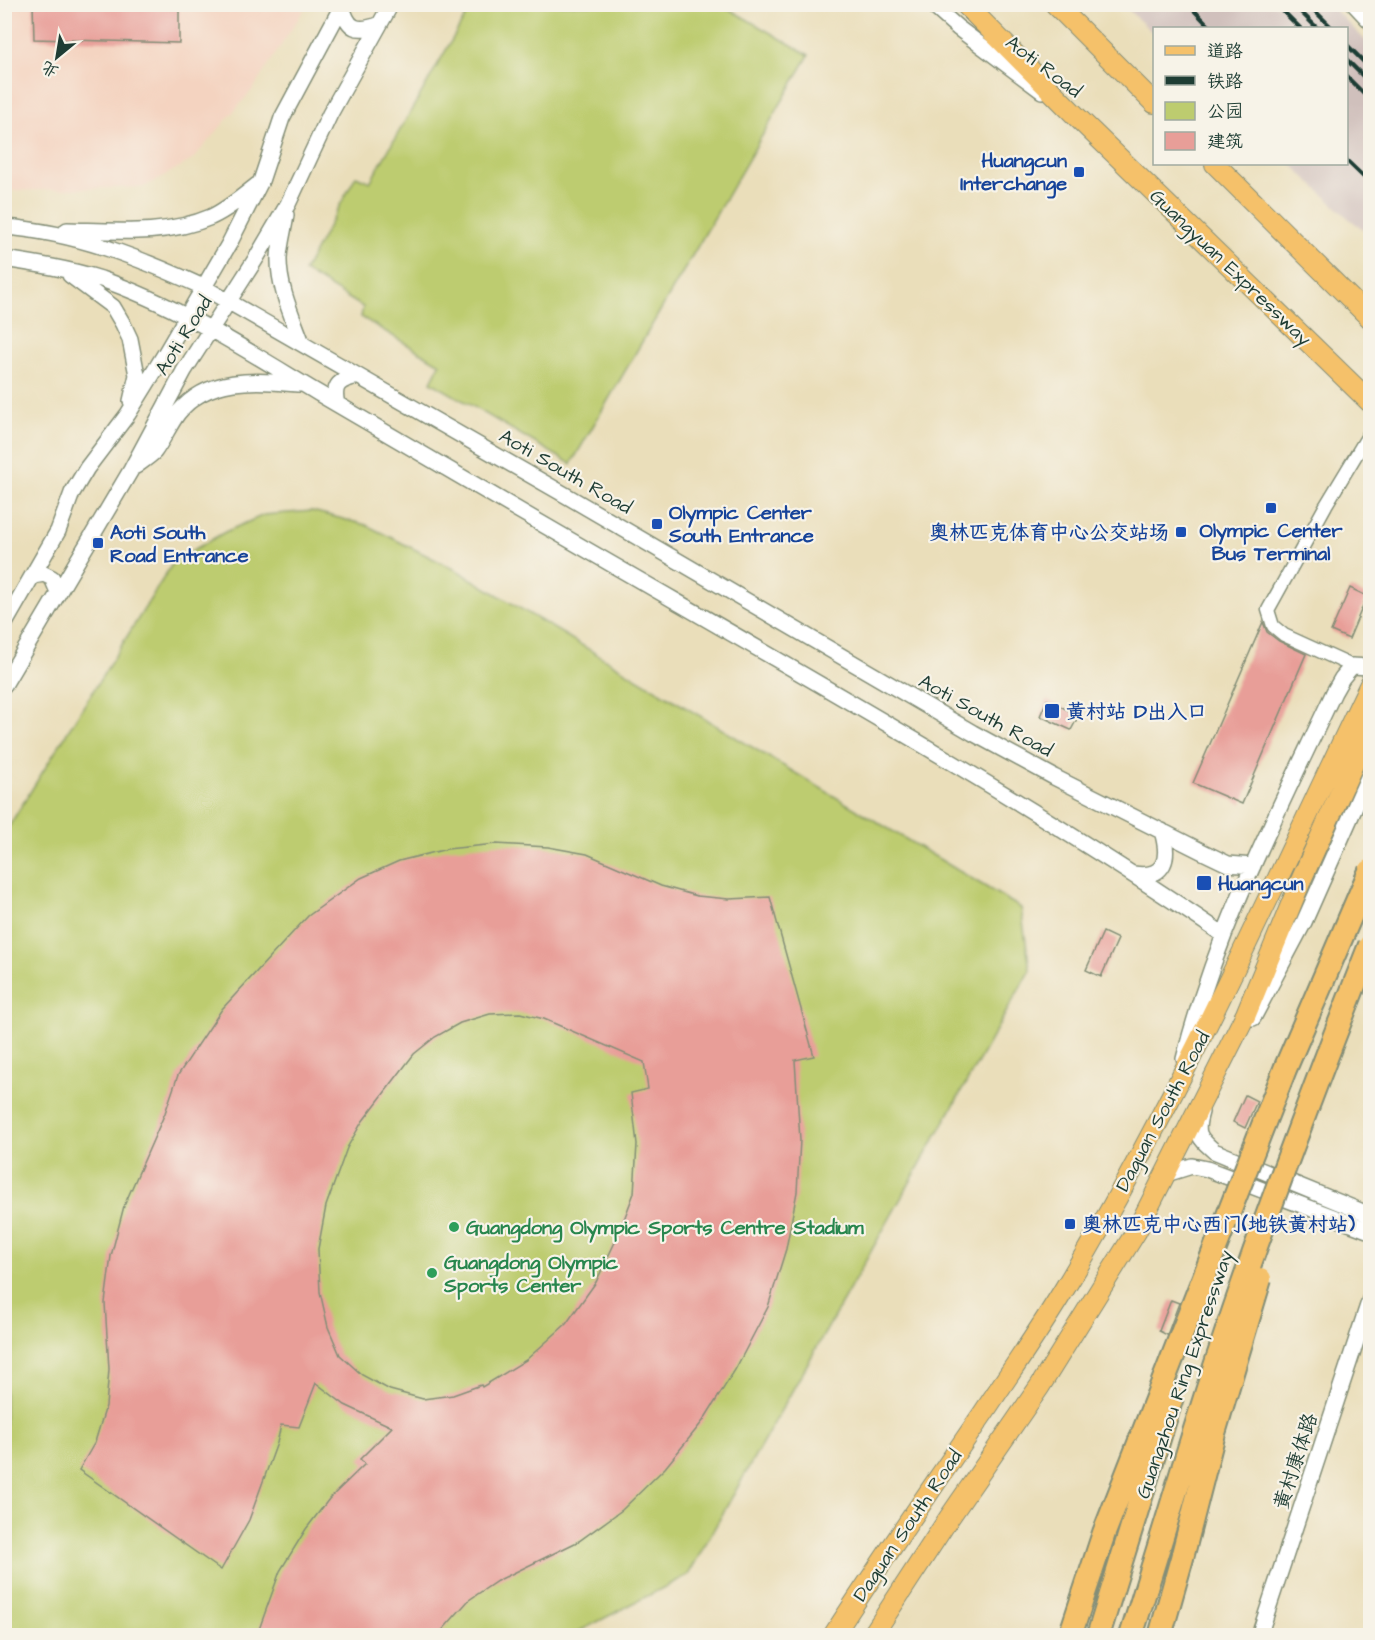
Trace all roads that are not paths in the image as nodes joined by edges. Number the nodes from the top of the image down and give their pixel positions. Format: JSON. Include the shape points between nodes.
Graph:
{"nodes":[{"id":1,"x":391,"y":4,"type":"edge"},
{"id":2,"x":931,"y":4,"type":"edge"},
{"id":3,"x":965,"y":4,"type":"edge"},
{"id":4,"x":1055,"y":4,"type":"edge"},
{"id":5,"x":1352,"y":4,"type":"edge"},
{"id":6,"x":342,"y":5,"type":"edge"},
{"id":7,"x":1371,"y":23,"type":"edge"},
{"id":8,"x":379,"y":26,"type":"junction"},
{"id":9,"x":1153,"y":102,"type":"edge"},
{"id":10,"x":1076,"y":116,"type":"junction"},
{"id":11,"x":1216,"y":165,"type":"edge"},
{"id":12,"x":261,"y":181,"type":"junction"},
{"id":13,"x":288,"y":204,"type":"junction"},
{"id":14,"x":4,"y":227,"type":"edge"},
{"id":15,"x":38,"y":230,"type":"junction"},
{"id":16,"x":4,"y":259,"type":"edge"},
{"id":17,"x":61,"y":268,"type":"junction"},
{"id":18,"x":203,"y":287,"type":"junction"},
{"id":19,"x":229,"y":301,"type":"junction"},
{"id":20,"x":186,"y":316,"type":"junction"},
{"id":21,"x":1371,"y":318,"type":"edge"},
{"id":22,"x":210,"y":329,"type":"junction"},
{"id":23,"x":302,"y":343,"type":"junction"},
{"id":24,"x":358,"y":376,"type":"junction"},
{"id":25,"x":303,"y":384,"type":"junction"},
{"id":26,"x":1371,"y":402,"type":"edge"},
{"id":27,"x":337,"y":404,"type":"junction"},
{"id":28,"x":128,"y":414,"type":"junction"},
{"id":29,"x":1371,"y":432,"type":"edge"},
{"id":30,"x":131,"y":470,"type":"junction"},
{"id":31,"x":33,"y":576,"type":"junction"},
{"id":32,"x":58,"y":592,"type":"junction"},
{"id":33,"x":4,"y":625,"type":"edge"},
{"id":34,"x":1352,"y":666,"type":"junction"},
{"id":35,"x":1371,"y":667,"type":"edge"},
{"id":36,"x":1371,"y":684,"type":"edge"},
{"id":37,"x":4,"y":685,"type":"edge"},
{"id":38,"x":1365,"y":725,"type":"edge"},
{"id":39,"x":1371,"y":773,"type":"edge"},
{"id":40,"x":1162,"y":831,"type":"junction"},
{"id":41,"x":1253,"y":866,"type":"junction"},
{"id":42,"x":1371,"y":871,"type":"edge"},
{"id":43,"x":1130,"y":873,"type":"junction"},
{"id":44,"x":1371,"y":880,"type":"edge"},
{"id":45,"x":1224,"y":935,"type":"junction"},
{"id":46,"x":1371,"y":945,"type":"edge"},
{"id":47,"x":1371,"y":963,"type":"edge"},
{"id":48,"x":1177,"y":1088,"type":"junction"},
{"id":49,"x":1205,"y":1094,"type":"junction"},
{"id":50,"x":1166,"y":1174,"type":"junction"},
{"id":51,"x":1371,"y":1215,"type":"edge"},
{"id":52,"x":1371,"y":1231,"type":"edge"},
{"id":53,"x":1371,"y":1299,"type":"edge"},
{"id":54,"x":833,"y":1635,"type":"edge"},
{"id":55,"x":872,"y":1635,"type":"edge"},
{"id":56,"x":1070,"y":1635,"type":"edge"},
{"id":57,"x":1098,"y":1635,"type":"edge"},
{"id":58,"x":1131,"y":1635,"type":"edge"},
{"id":59,"x":1160,"y":1635,"type":"edge"},
{"id":60,"x":1259,"y":1635,"type":"edge"}],
"edges":[{"from":1,"to":8,"type":"street","name":"Aoti Road"},
{"from":2,"to":10,"type":"street","name":"Aoti Road"},
{"from":3,"to":10,"type":"main road","name":"Guangyuan Expressway"},
{"from":4,"to":9,"type":"main road"},
{"from":5,"to":7,"type":"street"},
{"from":6,"to":8,"type":"street","via":[[353,27]]},
{"from":6,"to":12,"type":"street","name":"Aoti Road","via":[[282,118]]},
{"from":8,"to":13,"type":"street","name":"Aoti Road","via":[[330,114]]},
{"from":10,"to":26,"type":"main road","name":"Guangyuan Expressway"},
{"from":11,"to":21,"type":"main road"},
{"from":12,"to":15,"type":"street","via":[[211,217],[177,226],[136,231]]},
{"from":12,"to":18,"type":"street","name":"Aoti Road"},
{"from":13,"to":19,"type":"street","name":"Aoti Road"},
{"from":13,"to":23,"type":"street","via":[[279,259],[284,291]]},
{"from":14,"to":15,"type":"street","name":"Aoti South Road"},
{"from":15,"to":18,"type":"street","name":"Aoti South Road","via":[[90,242]]},
{"from":16,"to":17,"type":"street"},
{"from":17,"to":20,"type":"street","via":[[122,287]]},
{"from":17,"to":28,"type":"street","via":[[113,307],[126,331],[137,375]]},
{"from":18,"to":19,"type":"street","name":"Aoti South Road"},
{"from":18,"to":20,"type":"street","name":"Aoti Road"},
{"from":19,"to":22,"type":"street","name":"Aoti Road"},
{"from":19,"to":23,"type":"street","name":"Aoti South Road"},
{"from":20,"to":22,"type":"street"},
{"from":20,"to":28,"type":"street","name":"Aoti Road"},
{"from":22,"to":25,"type":"street"},
{"from":22,"to":30,"type":"street","name":"Aoti Road"},
{"from":23,"to":24,"type":"street","name":"Aoti South Road"},
{"from":24,"to":27,"type":"street","via":[[339,383],[334,394]]},
{"from":24,"to":40,"type":"street","name":"Aoti South Road","via":[[973,733]]},
{"from":25,"to":27,"type":"street"},
{"from":25,"to":30,"type":"street","via":[[242,381],[210,390],[186,404],[153,452]]},
{"from":27,"to":43,"type":"street","via":[[954,763]]},
{"from":28,"to":31,"type":"street","name":"Aoti Road","via":[[72,493],[58,531]]},
{"from":29,"to":34,"type":"street","via":[[1268,610],[1273,626],[1284,635]]},
{"from":30,"to":32,"type":"street","name":"Aoti Road"},
{"from":31,"to":32,"type":"street","via":[[44,574],[52,578]]},
{"from":31,"to":33,"type":"street","name":"Aoti Road"},
{"from":32,"to":37,"type":"street","name":"Aoti Road"},
{"from":34,"to":35,"type":"street"},
{"from":34,"to":41,"type":"street","via":[[1334,692]]},
{"from":36,"to":38,"type":"main road","name":"Daguan South Road"},
{"from":38,"to":48,"type":"main road","name":"Daguan South Road","via":[[1275,886]]},
{"from":38,"to":49,"type":"main road","name":"Daguan South Road","via":[[1246,1014]]},
{"from":39,"to":49,"type":"street","via":[[1304,922],[1244,1034]]},
{"from":40,"to":41,"type":"street","name":"Aoti South Road","via":[[1228,864]]},
{"from":40,"to":43,"type":"street","via":[[1166,854],[1163,866],[1146,876]]},
{"from":41,"to":45,"type":"street"},
{"from":42,"to":56,"type":"highway","bridge":true,"via":[[1285,1069],[1104,1533]]},
{"from":43,"to":45,"type":"street"},
{"from":44,"to":57,"type":"highway","name":"Guangzhou Ring Expressway","bridge":true,"via":[[1269,1134],[1175,1388]]},
{"from":45,"to":48,"type":"street","via":[[1189,1037]]},
{"from":46,"to":58,"type":"highway","name":"Guangzhou Ring Expressway","bridge":true,"via":[[1322,1065],[1225,1336]]},
{"from":47,"to":59,"type":"highway","bridge":true,"via":[[1274,1235],[1214,1433]]},
{"from":48,"to":54,"type":"main road","name":"Daguan South Road","via":[[1064,1290]]},
{"from":49,"to":50,"type":"main road","name":"Daguan South Road"},
{"from":49,"to":51,"type":"street","via":[[1198,1134],[1214,1151]]},
{"from":50,"to":52,"type":"street","via":[[1192,1166],[1207,1169]]},
{"from":50,"to":55,"type":"main road","name":"Daguan South Road","via":[[1078,1328]]},
{"from":53,"to":60,"type":"street","name":"黄村康体路"}]}
